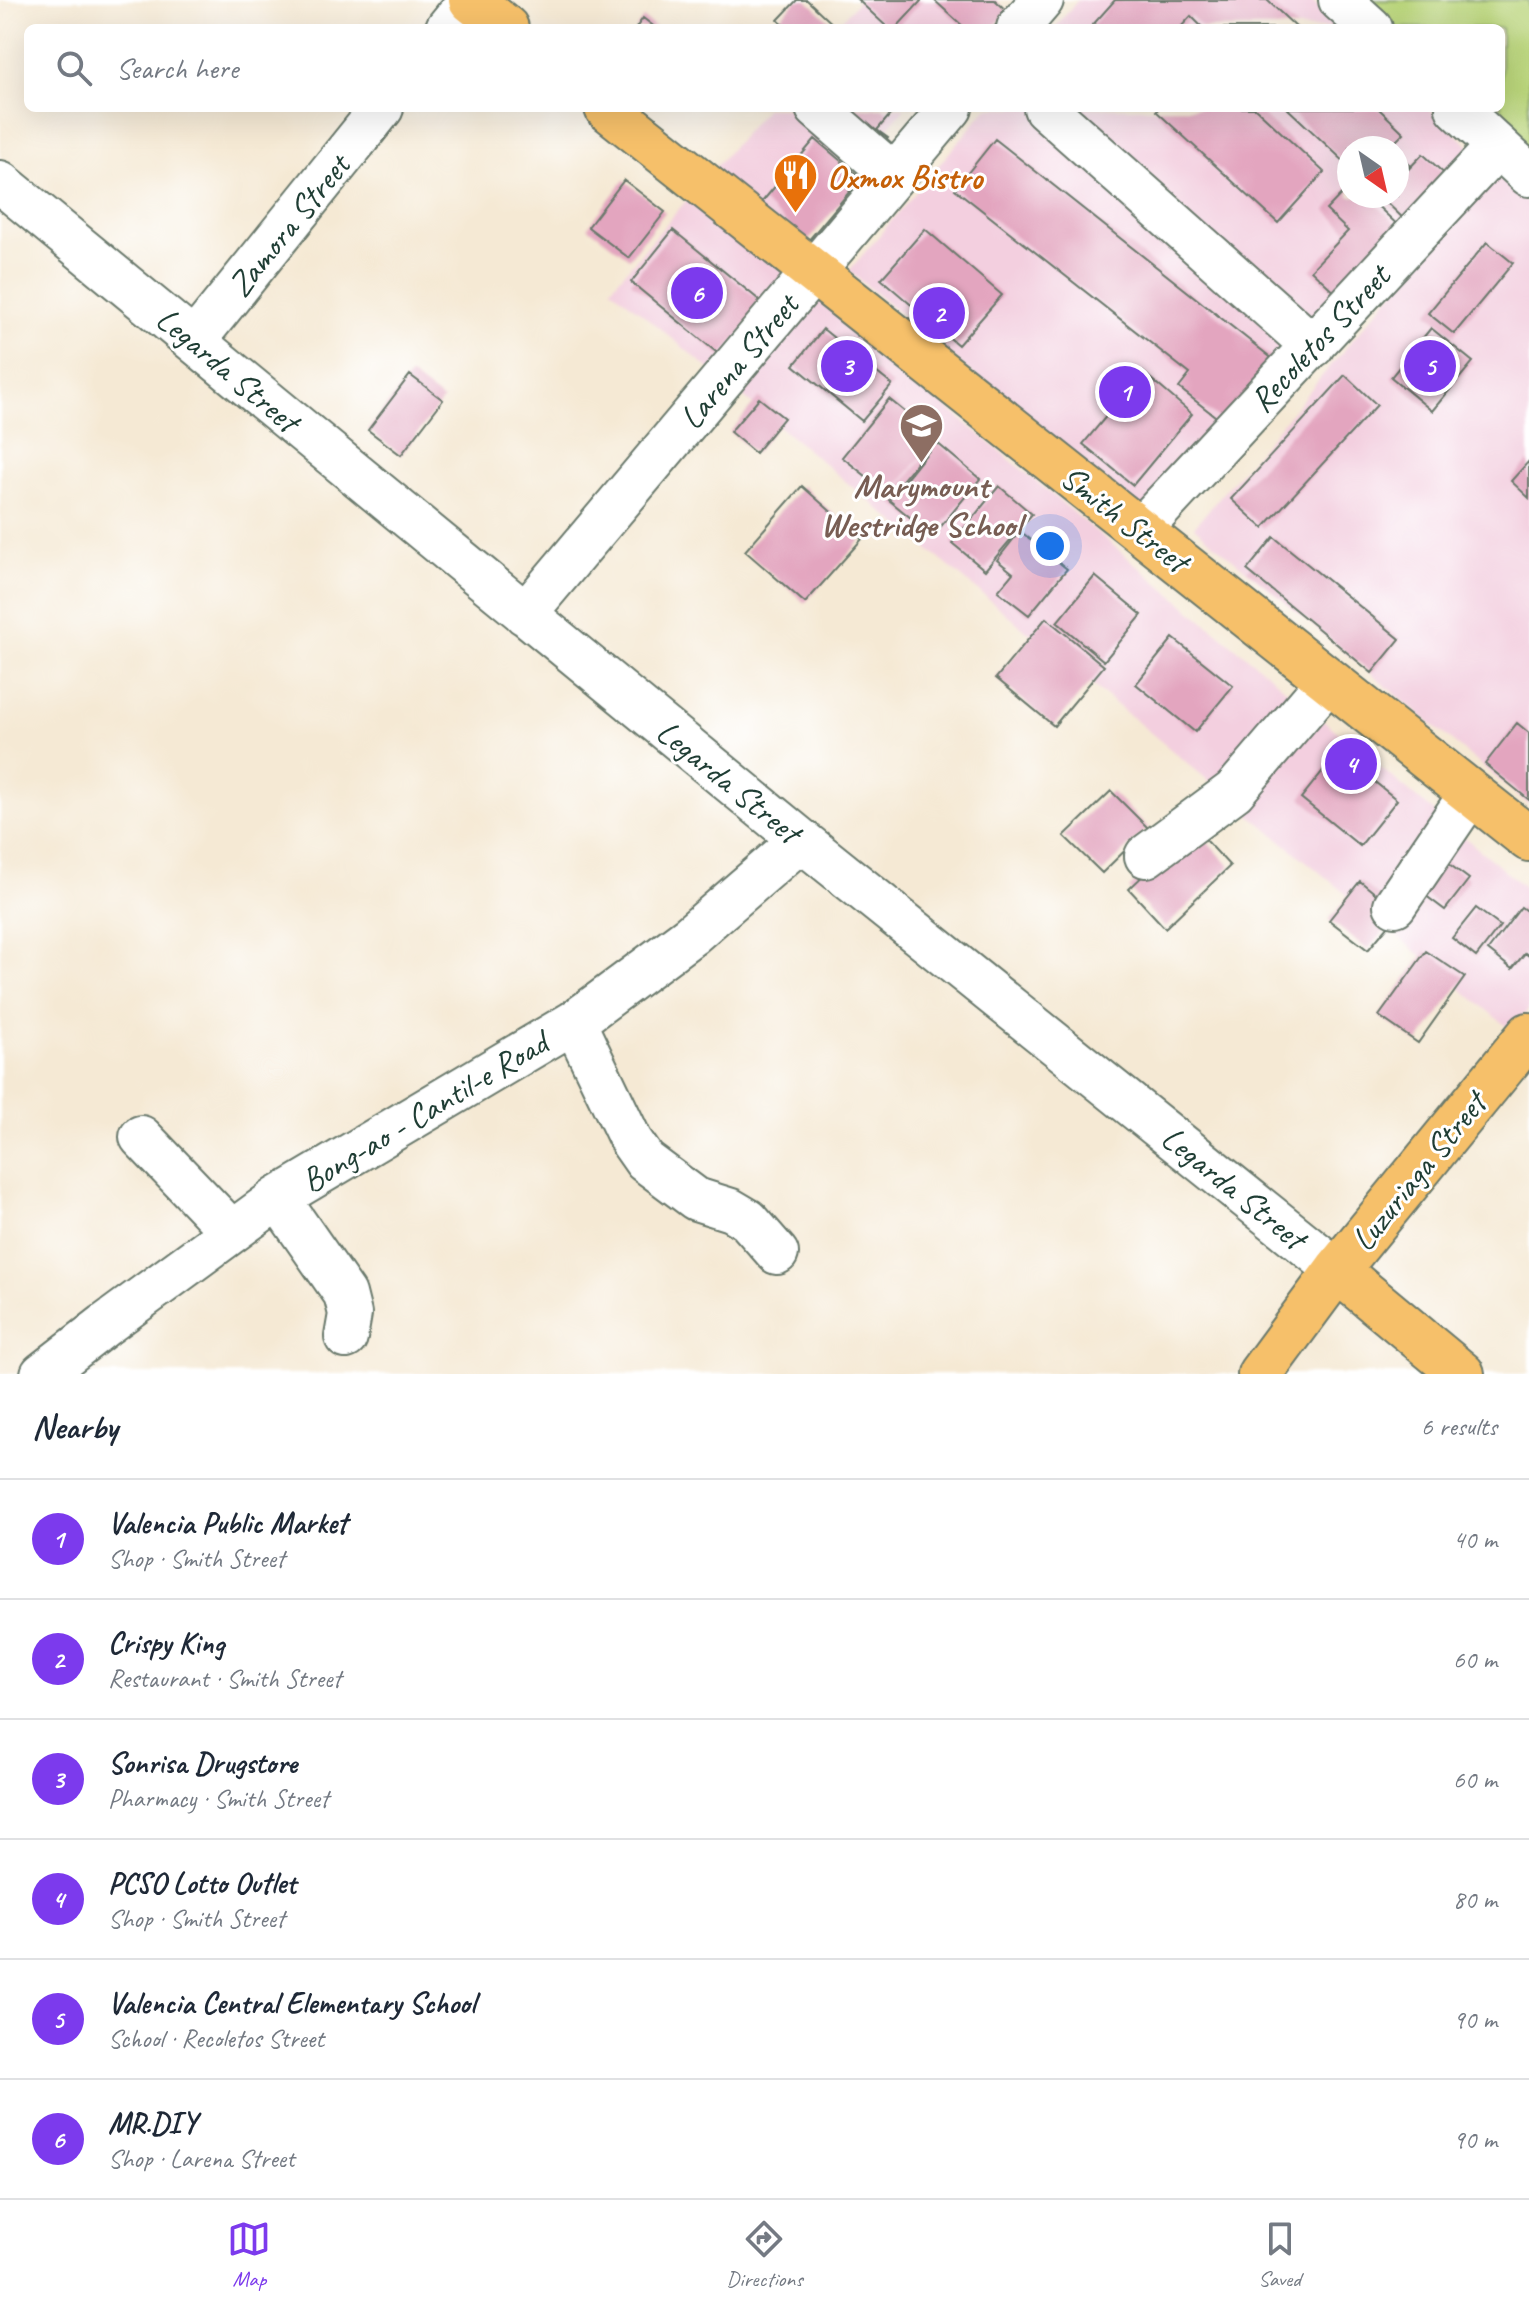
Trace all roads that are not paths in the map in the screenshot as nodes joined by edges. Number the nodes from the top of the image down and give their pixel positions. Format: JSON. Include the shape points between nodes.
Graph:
{"nodes":[{"id":1,"x":470,"y":0,"type":"edge"},
{"id":2,"x":1340,"y":0,"type":"edge"},
{"id":3,"x":450,"y":24,"type":"edge"},
{"id":4,"x":501,"y":24,"type":"edge"},
{"id":5,"x":1367,"y":24,"type":"edge"},
{"id":6,"x":379,"y":112,"type":"edge"},
{"id":7,"x":612,"y":112,"type":"edge"},
{"id":8,"x":822,"y":112,"type":"edge"},
{"id":9,"x":948,"y":112,"type":"edge"},
{"id":10,"x":1050,"y":112,"type":"edge"},
{"id":11,"x":1461,"y":112,"type":"edge"},
{"id":12,"x":1498,"y":146,"type":"junction"},
{"id":13,"x":894,"y":175,"type":"junction"},
{"id":14,"x":1529,"y":175,"type":"edge"},
{"id":15,"x":0,"y":182,"type":"edge"},
{"id":16,"x":814,"y":271,"type":"junction"},
{"id":17,"x":194,"y":341,"type":"junction"},
{"id":18,"x":1313,"y":346,"type":"junction"},
{"id":19,"x":1140,"y":530,"type":"junction"},
{"id":20,"x":525,"y":614,"type":"junction"},
{"id":21,"x":1329,"y":680,"type":"junction"},
{"id":22,"x":1471,"y":793,"type":"junction"},
{"id":23,"x":1529,"y":839,"type":"edge"},
{"id":24,"x":801,"y":840,"type":"junction"},
{"id":25,"x":1146,"y":856,"type":"dead end"},
{"id":26,"x":1395,"y":905,"type":"dead end"},
{"id":27,"x":574,"y":1022,"type":"junction"},
{"id":28,"x":1529,"y":1035,"type":"edge"},
{"id":29,"x":141,"y":1137,"type":"dead end"},
{"id":30,"x":278,"y":1198,"type":"junction"},
{"id":31,"x":231,"y":1231,"type":"junction"},
{"id":32,"x":777,"y":1253,"type":"dead end"},
{"id":33,"x":1337,"y":1270,"type":"junction"},
{"id":34,"x":346,"y":1337,"type":"dead end"},
{"id":35,"x":42,"y":1374,"type":"edge"},
{"id":36,"x":1260,"y":1374,"type":"edge"},
{"id":37,"x":1462,"y":1374,"type":"edge"}],
"edges":[{"from":1,"to":3,"type":"street"},
{"from":1,"to":4,"type":"main road"},
{"from":2,"to":5,"type":"street"},
{"from":6,"to":17,"type":"street","name":"Zamora Street"},
{"from":7,"to":16,"type":"main road","name":"Smith Street"},
{"from":8,"to":13,"type":"street"},
{"from":9,"to":13,"type":"street","name":"Larena Street"},
{"from":10,"to":18,"type":"street"},
{"from":11,"to":12,"type":"street"},
{"from":12,"to":14,"type":"street"},
{"from":12,"to":18,"type":"street","name":"Recoletos Street"},
{"from":13,"to":16,"type":"street","name":"Larena Street"},
{"from":15,"to":17,"type":"street","name":"Legarda Street"},
{"from":16,"to":19,"type":"main road","name":"Smith Street"},
{"from":16,"to":20,"type":"street","name":"Larena Street"},
{"from":17,"to":20,"type":"street","name":"Legarda Street"},
{"from":18,"to":19,"type":"street","name":"Recoletos Street"},
{"from":19,"to":21,"type":"main road","name":"Smith Street"},
{"from":20,"to":24,"type":"street","name":"Legarda Street"},
{"from":21,"to":22,"type":"main road","name":"Smith Street"},
{"from":21,"to":25,"type":"street","via":[[1234,791]]},
{"from":22,"to":23,"type":"main road","name":"Smith Street"},
{"from":22,"to":26,"type":"street"},
{"from":24,"to":27,"type":"street","name":"Bong-ao - Cantil-e Road","via":[[691,935]]},
{"from":24,"to":33,"type":"street","name":"Legarda Street"},
{"from":27,"to":30,"type":"street","name":"Bong-ao - Cantil-e Road"},
{"from":27,"to":32,"type":"street","via":[[645,1161],[696,1199],[748,1220]]},
{"from":28,"to":33,"type":"main road","name":"Luzuriaga Street"},
{"from":29,"to":31,"type":"street"},
{"from":30,"to":31,"type":"street","name":"Bong-ao - Cantil-e Road"},
{"from":30,"to":34,"type":"street","via":[[345,1294],[350,1314]]},
{"from":31,"to":35,"type":"street","name":"Bong-ao - Cantil-e Road"},
{"from":33,"to":36,"type":"main road","name":"Luzuriaga Street"},
{"from":33,"to":37,"type":"main road","name":"Legarda Street"}]}
